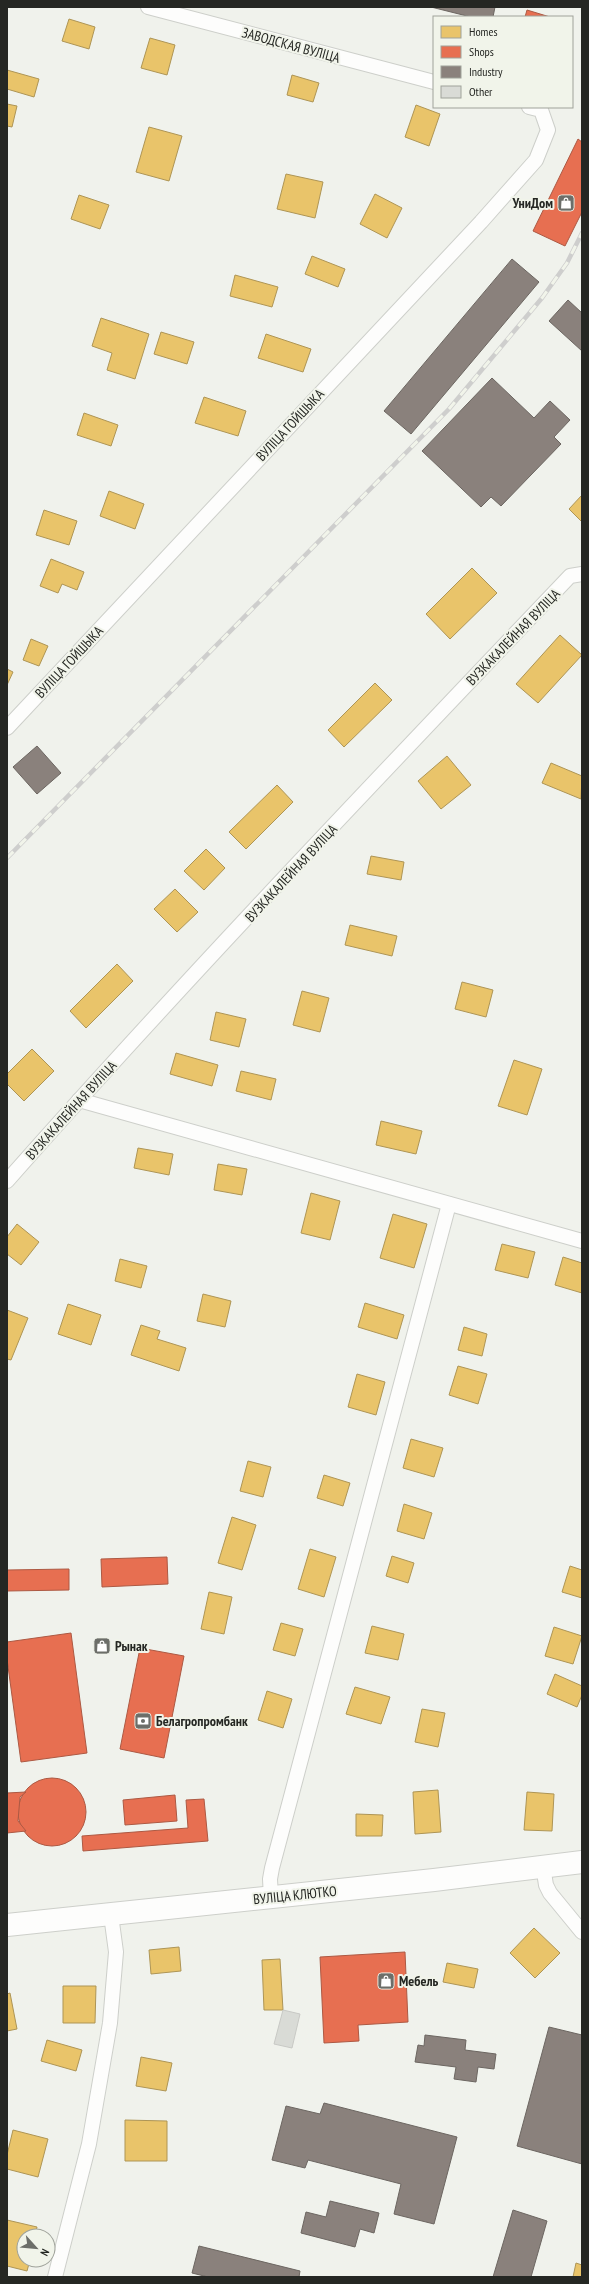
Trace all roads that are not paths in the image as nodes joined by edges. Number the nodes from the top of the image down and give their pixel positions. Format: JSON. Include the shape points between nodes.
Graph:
{"nodes":[{"id":1,"x":148,"y":7,"type":"edge"},
{"id":2,"x":433,"y":82,"type":"edge"},
{"id":3,"x":535,"y":109,"type":"edge"},
{"id":4,"x":582,"y":574,"type":"edge"},
{"id":5,"x":7,"y":728,"type":"edge"},
{"id":6,"x":79,"y":1100,"type":"junction"},
{"id":7,"x":7,"y":1181,"type":"edge"},
{"id":8,"x":450,"y":1204,"type":"junction"},
{"id":9,"x":582,"y":1241,"type":"edge"},
{"id":10,"x":582,"y":1862,"type":"edge"},
{"id":11,"x":543,"y":1866,"type":"junction"},
{"id":12,"x":272,"y":1897,"type":"junction"},
{"id":13,"x":112,"y":1915,"type":"junction"},
{"id":14,"x":7,"y":1925,"type":"edge"},
{"id":15,"x":582,"y":1932,"type":"edge"},
{"id":16,"x":55,"y":2277,"type":"edge"}],
"edges":[{"from":1,"to":2,"type":"street","name":"ЗАВОДСКАЯ ВУЛІЦА"},
{"from":3,"to":5,"type":"street","name":"ВУЛІЦА ГОЙШЫКА","via":[[548,130],[536,160]]},
{"from":4,"to":6,"type":"street","name":"ВУЗКАКАЛЕЙНАЯ ВУЛІЦА","via":[[570,576]]},
{"from":6,"to":7,"type":"street","name":"ВУЗКАКАЛЕЙНАЯ ВУЛІЦА"},
{"from":6,"to":8,"type":"street"},
{"from":8,"to":9,"type":"street"},
{"from":8,"to":12,"type":"street","via":[[272,1868]]},
{"from":10,"to":11,"type":"main road","name":"ВУЛІЦА КЛЮТКО"},
{"from":11,"to":12,"type":"main road","name":"ВУЛІЦА КЛЮТКО"},
{"from":11,"to":15,"type":"street","via":[[550,1893]]},
{"from":12,"to":13,"type":"main road","name":"ВУЛІЦА КЛЮТКО"},
{"from":13,"to":14,"type":"main road","name":"ВУЛІЦА КЛЮТКО"},
{"from":13,"to":16,"type":"street","via":[[116,1952],[110,2023],[89,2144]]}]}
